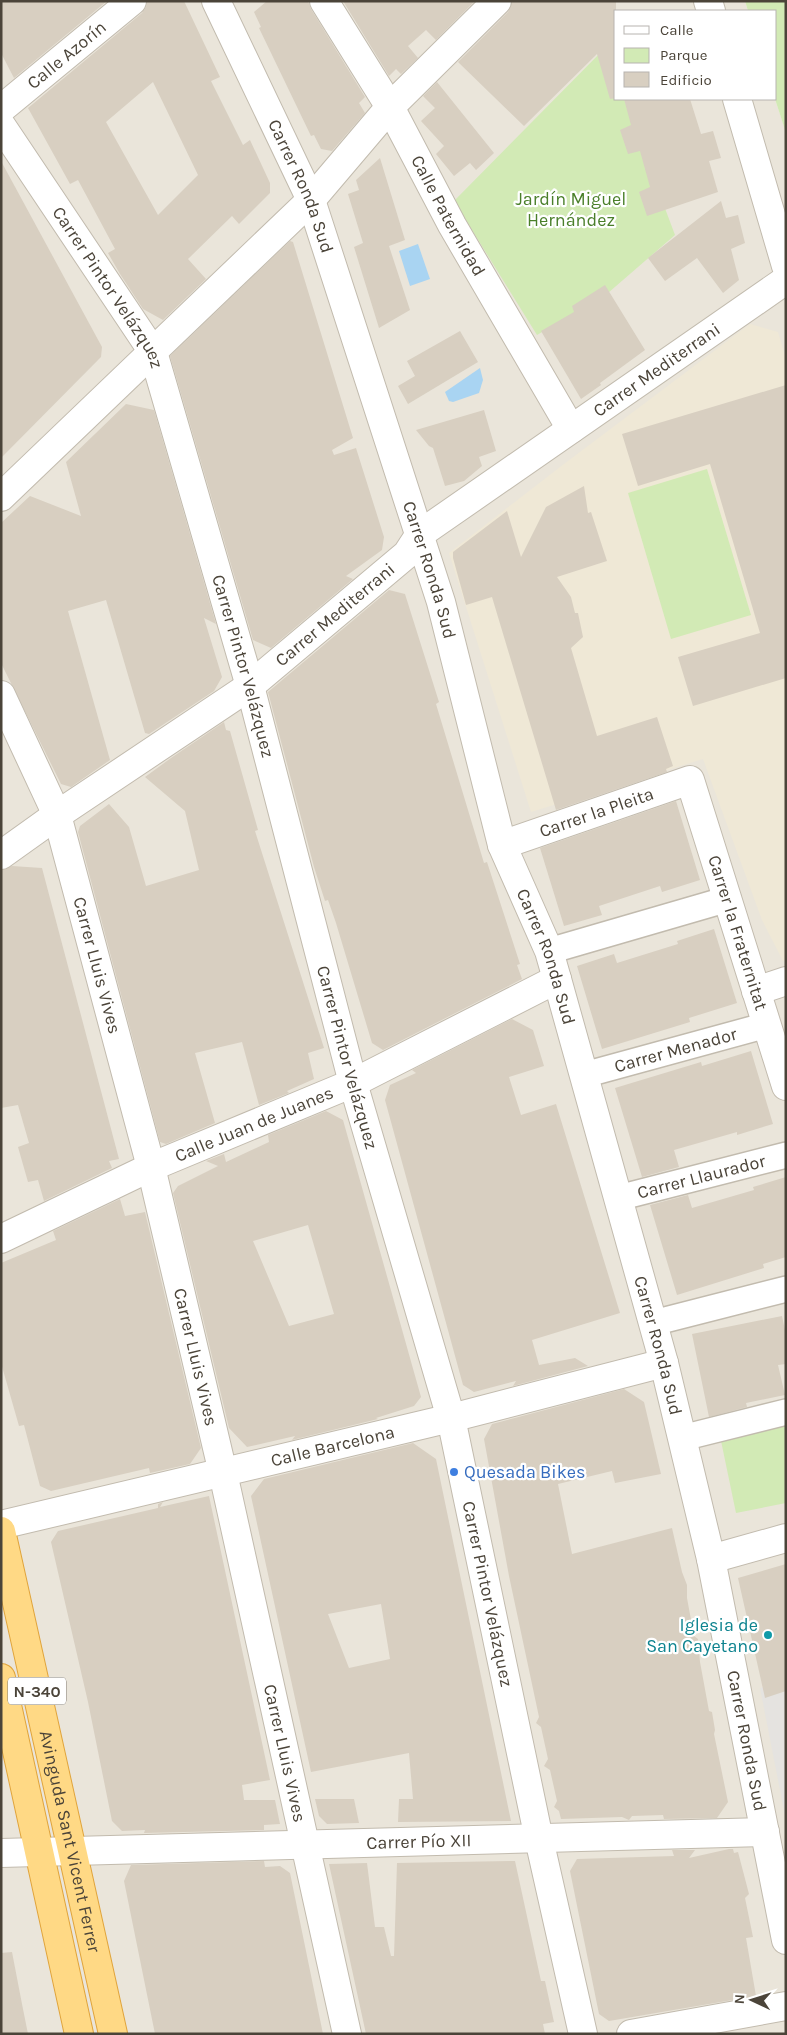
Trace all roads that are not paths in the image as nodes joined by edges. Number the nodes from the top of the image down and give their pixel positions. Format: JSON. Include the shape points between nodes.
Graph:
{"nodes":[{"id":1,"x":132,"y":1,"type":"edge"},
{"id":2,"x":216,"y":1,"type":"edge"},
{"id":3,"x":324,"y":1,"type":"edge"},
{"id":4,"x":497,"y":1,"type":"edge"},
{"id":5,"x":737,"y":100,"type":"edge"},
{"id":6,"x":390,"y":107,"type":"junction"},
{"id":7,"x":1,"y":109,"type":"edge"},
{"id":8,"x":1,"y":125,"type":"edge"},
{"id":9,"x":311,"y":200,"type":"junction"},
{"id":10,"x":786,"y":266,"type":"edge"},
{"id":11,"x":786,"y":280,"type":"edge"},
{"id":12,"x":153,"y":352,"type":"junction"},
{"id":13,"x":571,"y":429,"type":"junction"},
{"id":14,"x":1,"y":497,"type":"edge"},
{"id":15,"x":420,"y":534,"type":"junction"},
{"id":16,"x":250,"y":686,"type":"junction"},
{"id":17,"x":1,"y":695,"type":"edge"},
{"id":18,"x":690,"y":780,"type":"joint"},
{"id":19,"x":57,"y":815,"type":"junction"},
{"id":20,"x":502,"y":845,"type":"junction"},
{"id":21,"x":1,"y":855,"type":"edge"},
{"id":22,"x":728,"y":899,"type":"junction"},
{"id":23,"x":549,"y":951,"type":"junction"},
{"id":24,"x":557,"y":979,"type":"junction"},
{"id":25,"x":786,"y":980,"type":"edge"},
{"id":26,"x":756,"y":991,"type":"junction"},
{"id":27,"x":767,"y":1026,"type":"junction"},
{"id":28,"x":584,"y":1075,"type":"junction"},
{"id":29,"x":353,"y":1083,"type":"junction"},
{"id":30,"x":786,"y":1086,"type":"edge"},
{"id":31,"x":786,"y":1155,"type":"edge"},
{"id":32,"x":151,"y":1168,"type":"junction"},
{"id":33,"x":618,"y":1198,"type":"junction"},
{"id":34,"x":1,"y":1239,"type":"edge"},
{"id":35,"x":786,"y":1289,"type":"edge"},
{"id":36,"x":653,"y":1323,"type":"junction"},
{"id":37,"x":664,"y":1363,"type":"junction"},
{"id":38,"x":786,"y":1412,"type":"edge"},
{"id":39,"x":451,"y":1418,"type":"junction"},
{"id":40,"x":682,"y":1438,"type":"junction"},
{"id":41,"x":223,"y":1473,"type":"junction"},
{"id":42,"x":1,"y":1524,"type":"edge"},
{"id":43,"x":1,"y":1531,"type":"edge"},
{"id":44,"x":786,"y":1538,"type":"edge"},
{"id":45,"x":711,"y":1559,"type":"junction"},
{"id":46,"x":1,"y":1678,"type":"edge"},
{"id":47,"x":765,"y":1832,"type":"junction"},
{"id":48,"x":539,"y":1839,"type":"junction"},
{"id":49,"x":305,"y":1845,"type":"junction"},
{"id":50,"x":73,"y":1850,"type":"junction"},
{"id":51,"x":40,"y":1851,"type":"junction"},
{"id":52,"x":1,"y":1853,"type":"edge"},
{"id":53,"x":786,"y":1940,"type":"edge"},
{"id":54,"x":786,"y":2006,"type":"edge"},
{"id":55,"x":79,"y":2034,"type":"edge"},
{"id":56,"x":113,"y":2034,"type":"edge"},
{"id":57,"x":347,"y":2034,"type":"edge"},
{"id":58,"x":583,"y":2034,"type":"edge"},
{"id":59,"x":631,"y":2034,"type":"edge"}],
"edges":[{"from":1,"to":7,"type":"street","name":"Calle Azorín"},
{"from":2,"to":9,"type":"street","name":"Carrer Ronda Sud"},
{"from":3,"to":6,"type":"street","name":"Calle Paternidad"},
{"from":4,"to":6,"type":"street"},
{"from":5,"to":10,"type":"street"},
{"from":6,"to":9,"type":"street"},
{"from":6,"to":13,"type":"street","name":"Calle Paternidad","via":[[452,225]]},
{"from":8,"to":12,"type":"street","name":"Carrer Pintor Velázquez"},
{"from":9,"to":12,"type":"street"},
{"from":9,"to":15,"type":"street","name":"Carrer Ronda Sud"},
{"from":11,"to":13,"type":"street","name":"Carrer Mediterrani"},
{"from":12,"to":14,"type":"street"},
{"from":12,"to":16,"type":"street","name":"Carrer Pintor Velázquez"},
{"from":13,"to":15,"type":"street","name":"Carrer Mediterrani"},
{"from":15,"to":16,"type":"street","name":"Carrer Mediterrani","via":[[407,554]]},
{"from":15,"to":20,"type":"street","name":"Carrer Ronda Sud","via":[[441,602]]},
{"from":16,"to":19,"type":"street","name":"Carrer Mediterrani"},
{"from":16,"to":29,"type":"street","name":"Carrer Pintor Velázquez"},
{"from":17,"to":19,"type":"street","name":"Carrer Lluis Vives"},
{"from":18,"to":20,"type":"street","name":"Carrer la Pleita"},
{"from":18,"to":22,"type":"street","name":"Carrer la Fraternitat"},
{"from":19,"to":21,"type":"street","name":"Carrer Mediterrani"},
{"from":19,"to":32,"type":"street","name":"Carrer Lluis Vives"},
{"from":20,"to":23,"type":"street","name":"Carrer Ronda Sud"},
{"from":22,"to":23,"type":"street"},
{"from":22,"to":26,"type":"street","name":"Carrer la Fraternitat"},
{"from":23,"to":24,"type":"street","name":"Carrer Ronda Sud"},
{"from":24,"to":28,"type":"street","name":"Carrer Ronda Sud"},
{"from":24,"to":29,"type":"street","name":"Calle Juan de Juanes"},
{"from":25,"to":26,"type":"street"},
{"from":26,"to":27,"type":"street","name":"Carrer la Fraternitat"},
{"from":27,"to":28,"type":"street","name":"Carrer Menador"},
{"from":27,"to":30,"type":"street","name":"Carrer la Fraternitat"},
{"from":28,"to":33,"type":"street","name":"Carrer Ronda Sud"},
{"from":29,"to":32,"type":"street","name":"Calle Juan de Juanes"},
{"from":29,"to":39,"type":"street","name":"Carrer Pintor Velázquez"},
{"from":31,"to":33,"type":"street","name":"Carrer Llaurador"},
{"from":32,"to":34,"type":"street","name":"Calle Juan de Juanes"},
{"from":32,"to":41,"type":"street","name":"Carrer Lluis Vives"},
{"from":33,"to":36,"type":"street","name":"Carrer Ronda Sud"},
{"from":35,"to":36,"type":"street"},
{"from":36,"to":37,"type":"street","name":"Carrer Ronda Sud"},
{"from":37,"to":39,"type":"street","name":"Calle Barcelona"},
{"from":37,"to":40,"type":"street","name":"Carrer Ronda Sud"},
{"from":38,"to":40,"type":"street"},
{"from":39,"to":41,"type":"street","name":"Calle Barcelona"},
{"from":39,"to":48,"type":"street","name":"Carrer Pintor Velázquez"},
{"from":40,"to":45,"type":"street","name":"Carrer Ronda Sud"},
{"from":41,"to":42,"type":"street","name":"Calle Barcelona"},
{"from":41,"to":49,"type":"street","name":"Carrer Lluis Vives"},
{"from":43,"to":50,"type":"highway","name":"Avinguda Sant Vicent Ferrer","number":"N-340"},
{"from":44,"to":45,"type":"street"},
{"from":45,"to":47,"type":"street","name":"Carrer Ronda Sud"},
{"from":46,"to":51,"type":"highway","name":"Avinguda Sant Vicent Ferrer","number":"N-340"},
{"from":47,"to":48,"type":"street","name":"Carrer Pío XII"},
{"from":47,"to":53,"type":"street","name":"Carrer Ronda Sud"},
{"from":48,"to":49,"type":"street","name":"Carrer Pío XII"},
{"from":48,"to":58,"type":"street","name":"Carrer Pintor Velázquez"},
{"from":49,"to":50,"type":"street","name":"Carrer Pío XII"},
{"from":49,"to":57,"type":"street","name":"Carrer Lluis Vives"},
{"from":50,"to":51,"type":"street","name":"Carrer Pío XII"},
{"from":50,"to":56,"type":"highway","name":"Avinguda Sant Vicent Ferrer","number":"N-340"},
{"from":51,"to":52,"type":"street","name":"Carrer Pío XII"},
{"from":51,"to":55,"type":"highway","name":"Avinguda Sant Vicent Ferrer","number":"N-340"},
{"from":54,"to":59,"type":"street"}]}
